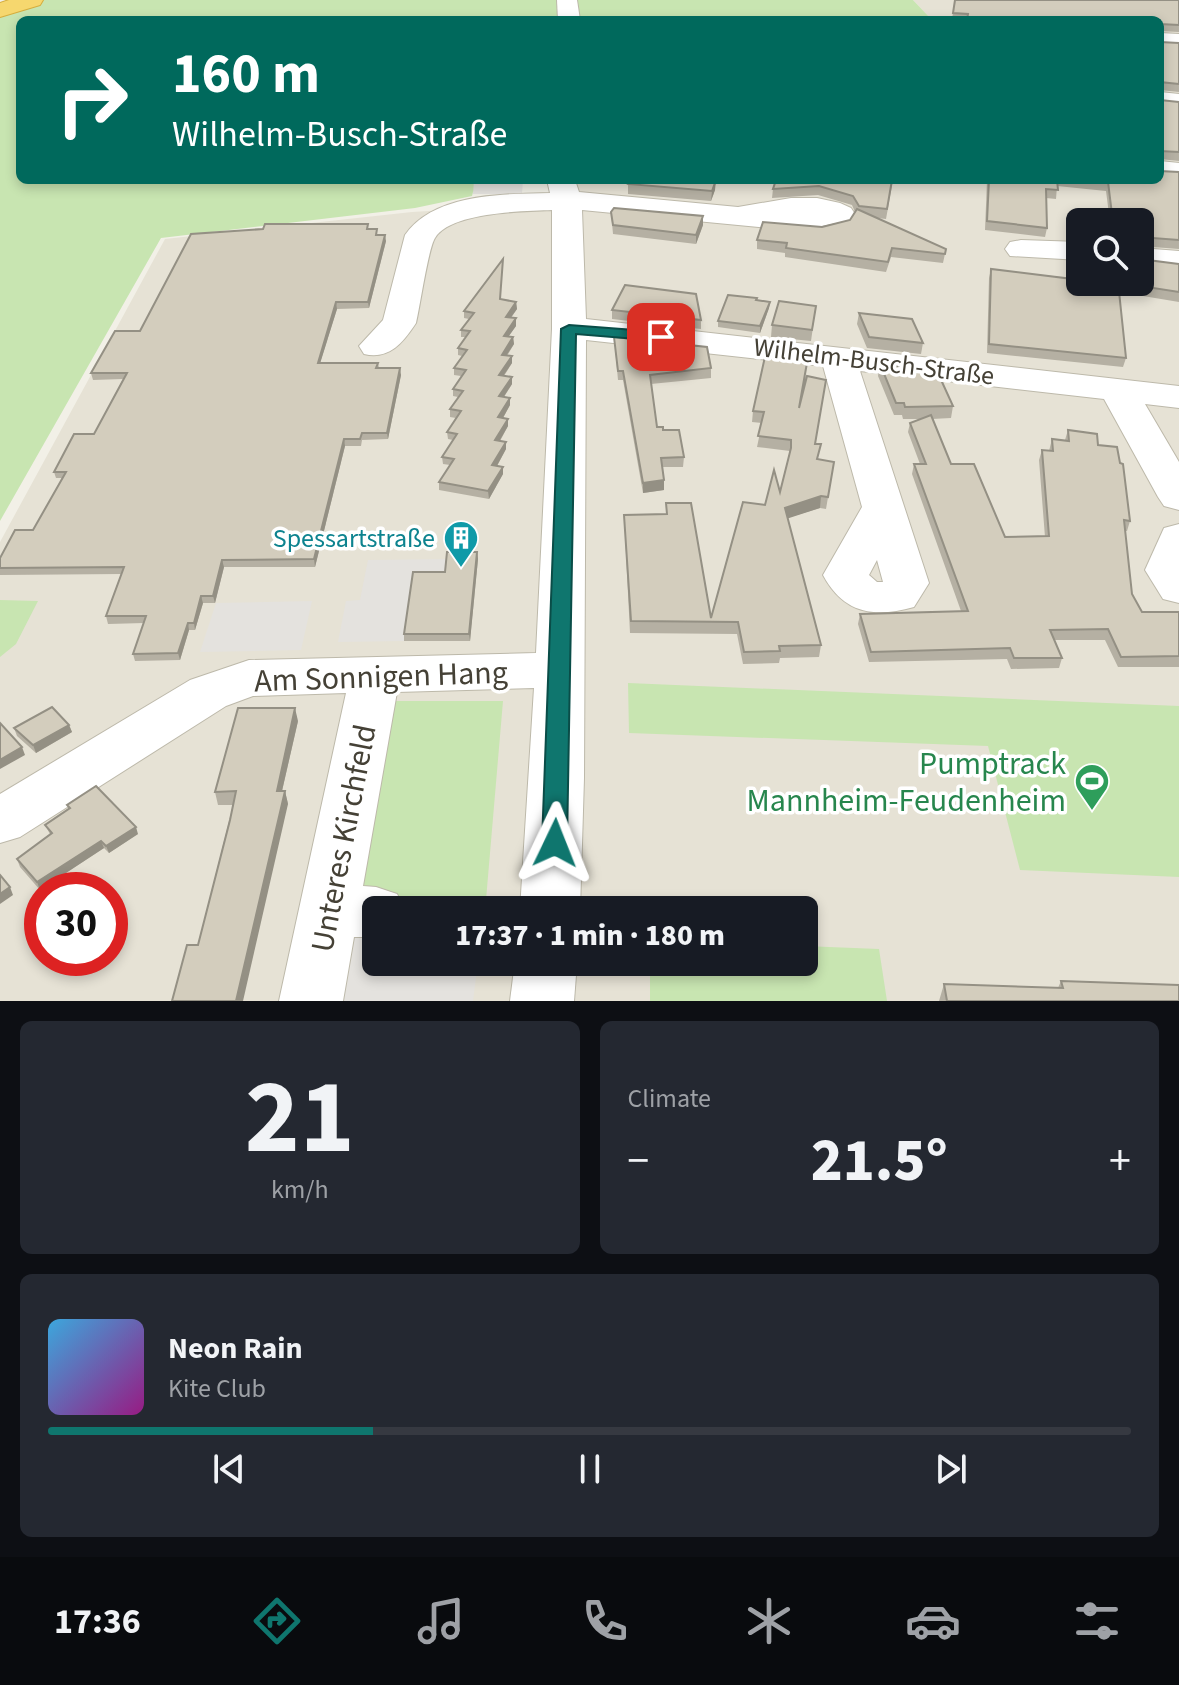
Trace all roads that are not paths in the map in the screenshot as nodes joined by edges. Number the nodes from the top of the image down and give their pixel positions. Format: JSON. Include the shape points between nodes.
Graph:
{"nodes":[{"id":1,"x":32,"y":0,"type":"edge"},
{"id":2,"x":0,"y":10,"type":"edge"},
{"id":3,"x":564,"y":190,"type":"edge"},
{"id":4,"x":740,"y":215,"type":"dead end"},
{"id":5,"x":1021,"y":249,"type":"dead end"},
{"id":6,"x":1066,"y":251,"type":"edge"},
{"id":7,"x":1154,"y":258,"type":"edge"},
{"id":8,"x":1179,"y":261,"type":"edge"},
{"id":9,"x":569,"y":329,"type":"junction"},
{"id":10,"x":377,"y":346,"type":"dead end"},
{"id":11,"x":838,"y":357,"type":"junction"},
{"id":12,"x":1117,"y":389,"type":"junction"},
{"id":13,"x":1179,"y":397,"type":"edge"},
{"id":14,"x":1179,"y":497,"type":"edge"},
{"id":15,"x":882,"y":509,"type":"dead end"},
{"id":16,"x":1179,"y":538,"type":"edge"},
{"id":17,"x":1179,"y":588,"type":"edge"},
{"id":18,"x":560,"y":670,"type":"junction"},
{"id":19,"x":375,"y":674,"type":"junction"},
{"id":20,"x":0,"y":821,"type":"edge"},
{"id":21,"x":551,"y":896,"type":"edge"},
{"id":22,"x":352,"y":912,"type":"edge"},
{"id":23,"x":545,"y":976,"type":"edge"},
{"id":24,"x":311,"y":1001,"type":"edge"},
{"id":25,"x":542,"y":1001,"type":"edge"}],
"edges":[{"from":1,"to":2,"type":"highway"},
{"from":3,"to":4,"type":"street"},
{"from":3,"to":9,"type":"street"},
{"from":3,"to":10,"type":"street","via":[[457,211],[435,222],[420,235],[399,323]]},
{"from":5,"to":6,"type":"street"},
{"from":7,"to":8,"type":"street"},
{"from":9,"to":11,"type":"street","name":"Wilhelm-Busch-Straße"},
{"from":9,"to":18,"type":"street"},
{"from":11,"to":12,"type":"street","name":"Wilhelm-Busch-Straße"},
{"from":11,"to":15,"type":"street"},
{"from":12,"to":13,"type":"street","name":"Wilhelm-Busch-Straße"},
{"from":12,"to":14,"type":"street"},
{"from":16,"to":17,"type":"street","via":[[1167,570]]},
{"from":18,"to":19,"type":"street","name":"Am Sonnigen Hang"},
{"from":18,"to":21,"type":"street"},
{"from":19,"to":20,"type":"street","name":"Am Sonnigen Hang","via":[[265,676],[229,684]]},
{"from":19,"to":22,"type":"street","name":"Unteres Kirchfeld"},
{"from":22,"to":24,"type":"street","name":"Unteres Kirchfeld"},
{"from":23,"to":25,"type":"street"}]}
